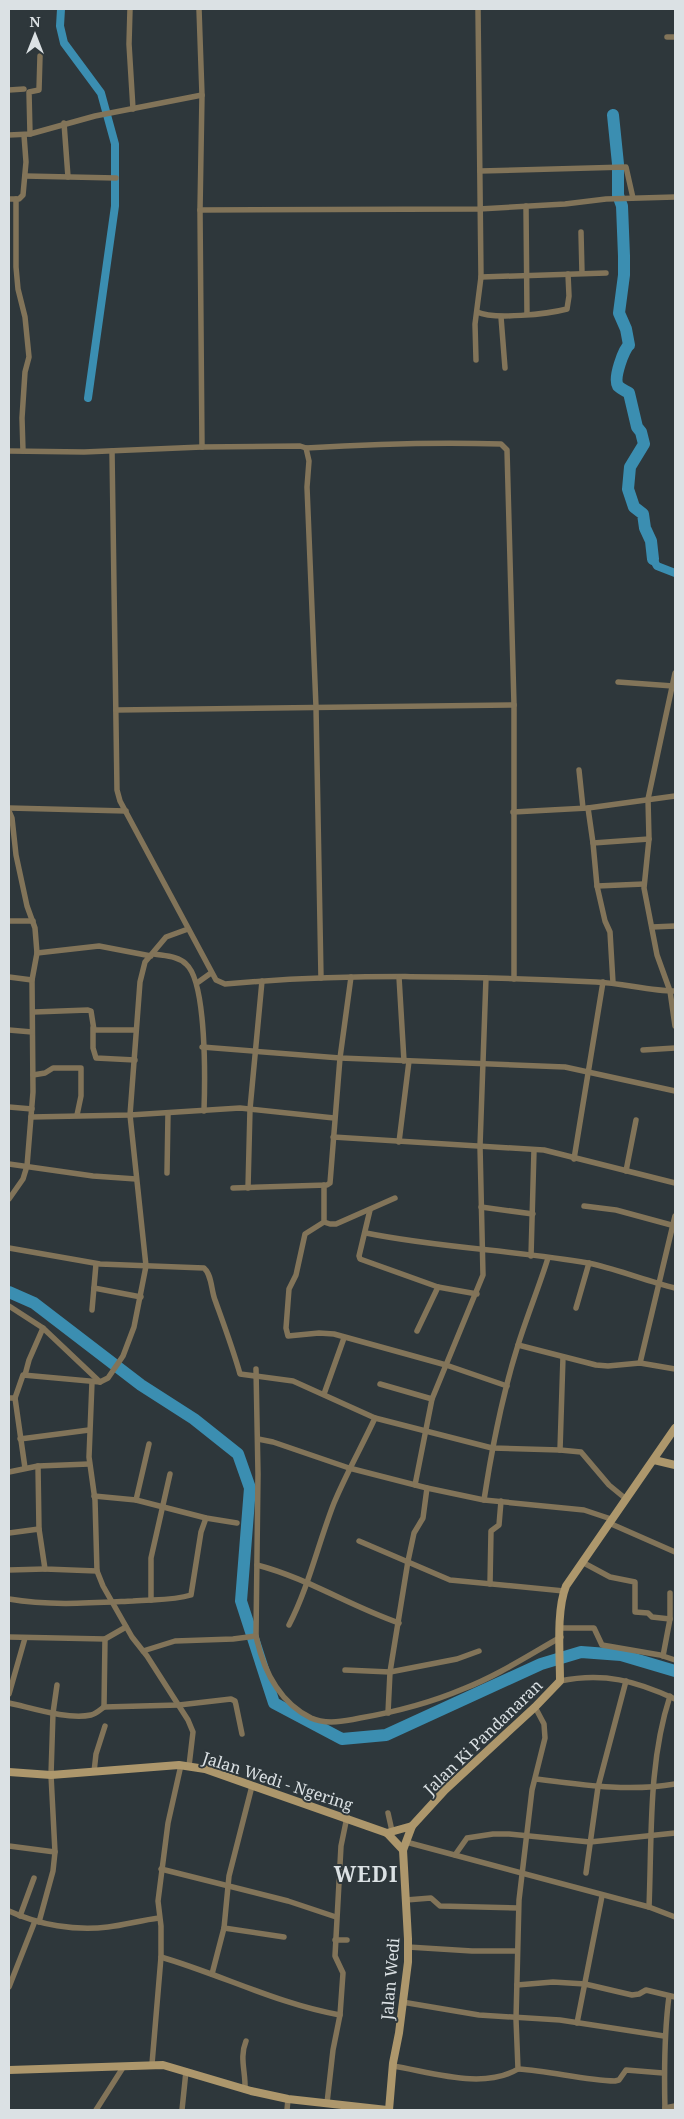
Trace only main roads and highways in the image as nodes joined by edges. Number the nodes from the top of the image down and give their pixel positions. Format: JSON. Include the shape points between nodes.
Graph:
{"nodes":[{"id":1,"x":675,"y":1428,"type":"edge"},
{"id":2,"x":654,"y":1460,"type":"junction"},
{"id":3,"x":675,"y":1465,"type":"edge"},
{"id":4,"x":9,"y":1772,"type":"edge"},
{"id":5,"x":412,"y":1826,"type":"junction"},
{"id":6,"x":390,"y":1832,"type":"junction"},
{"id":7,"x":403,"y":1850,"type":"junction"},
{"id":8,"x":9,"y":2070,"type":"edge"},
{"id":9,"x":388,"y":2110,"type":"edge"}],
"edges":[{"from":1,"to":2,"type":"main road","name":"Jalan Ki Pandanaran"},
{"from":2,"to":3,"type":"main road"},
{"from":2,"to":5,"type":"main road","name":"Jalan Ki Pandanaran","via":[[564,1591],[560,1678],[535,1707],[445,1790]]},
{"from":4,"to":6,"type":"main road","name":"Jalan Wedi - Ngering","via":[[51,1776],[185,1766],[205,1769]]},
{"from":5,"to":6,"type":"main road"},
{"from":5,"to":7,"type":"main road"},
{"from":6,"to":7,"type":"main road"},
{"from":7,"to":9,"type":"main road","name":"Jalan Wedi","via":[[408,1947],[406,1982]]},
{"from":8,"to":9,"type":"main road","via":[[152,2064],[288,2099]]}]}
